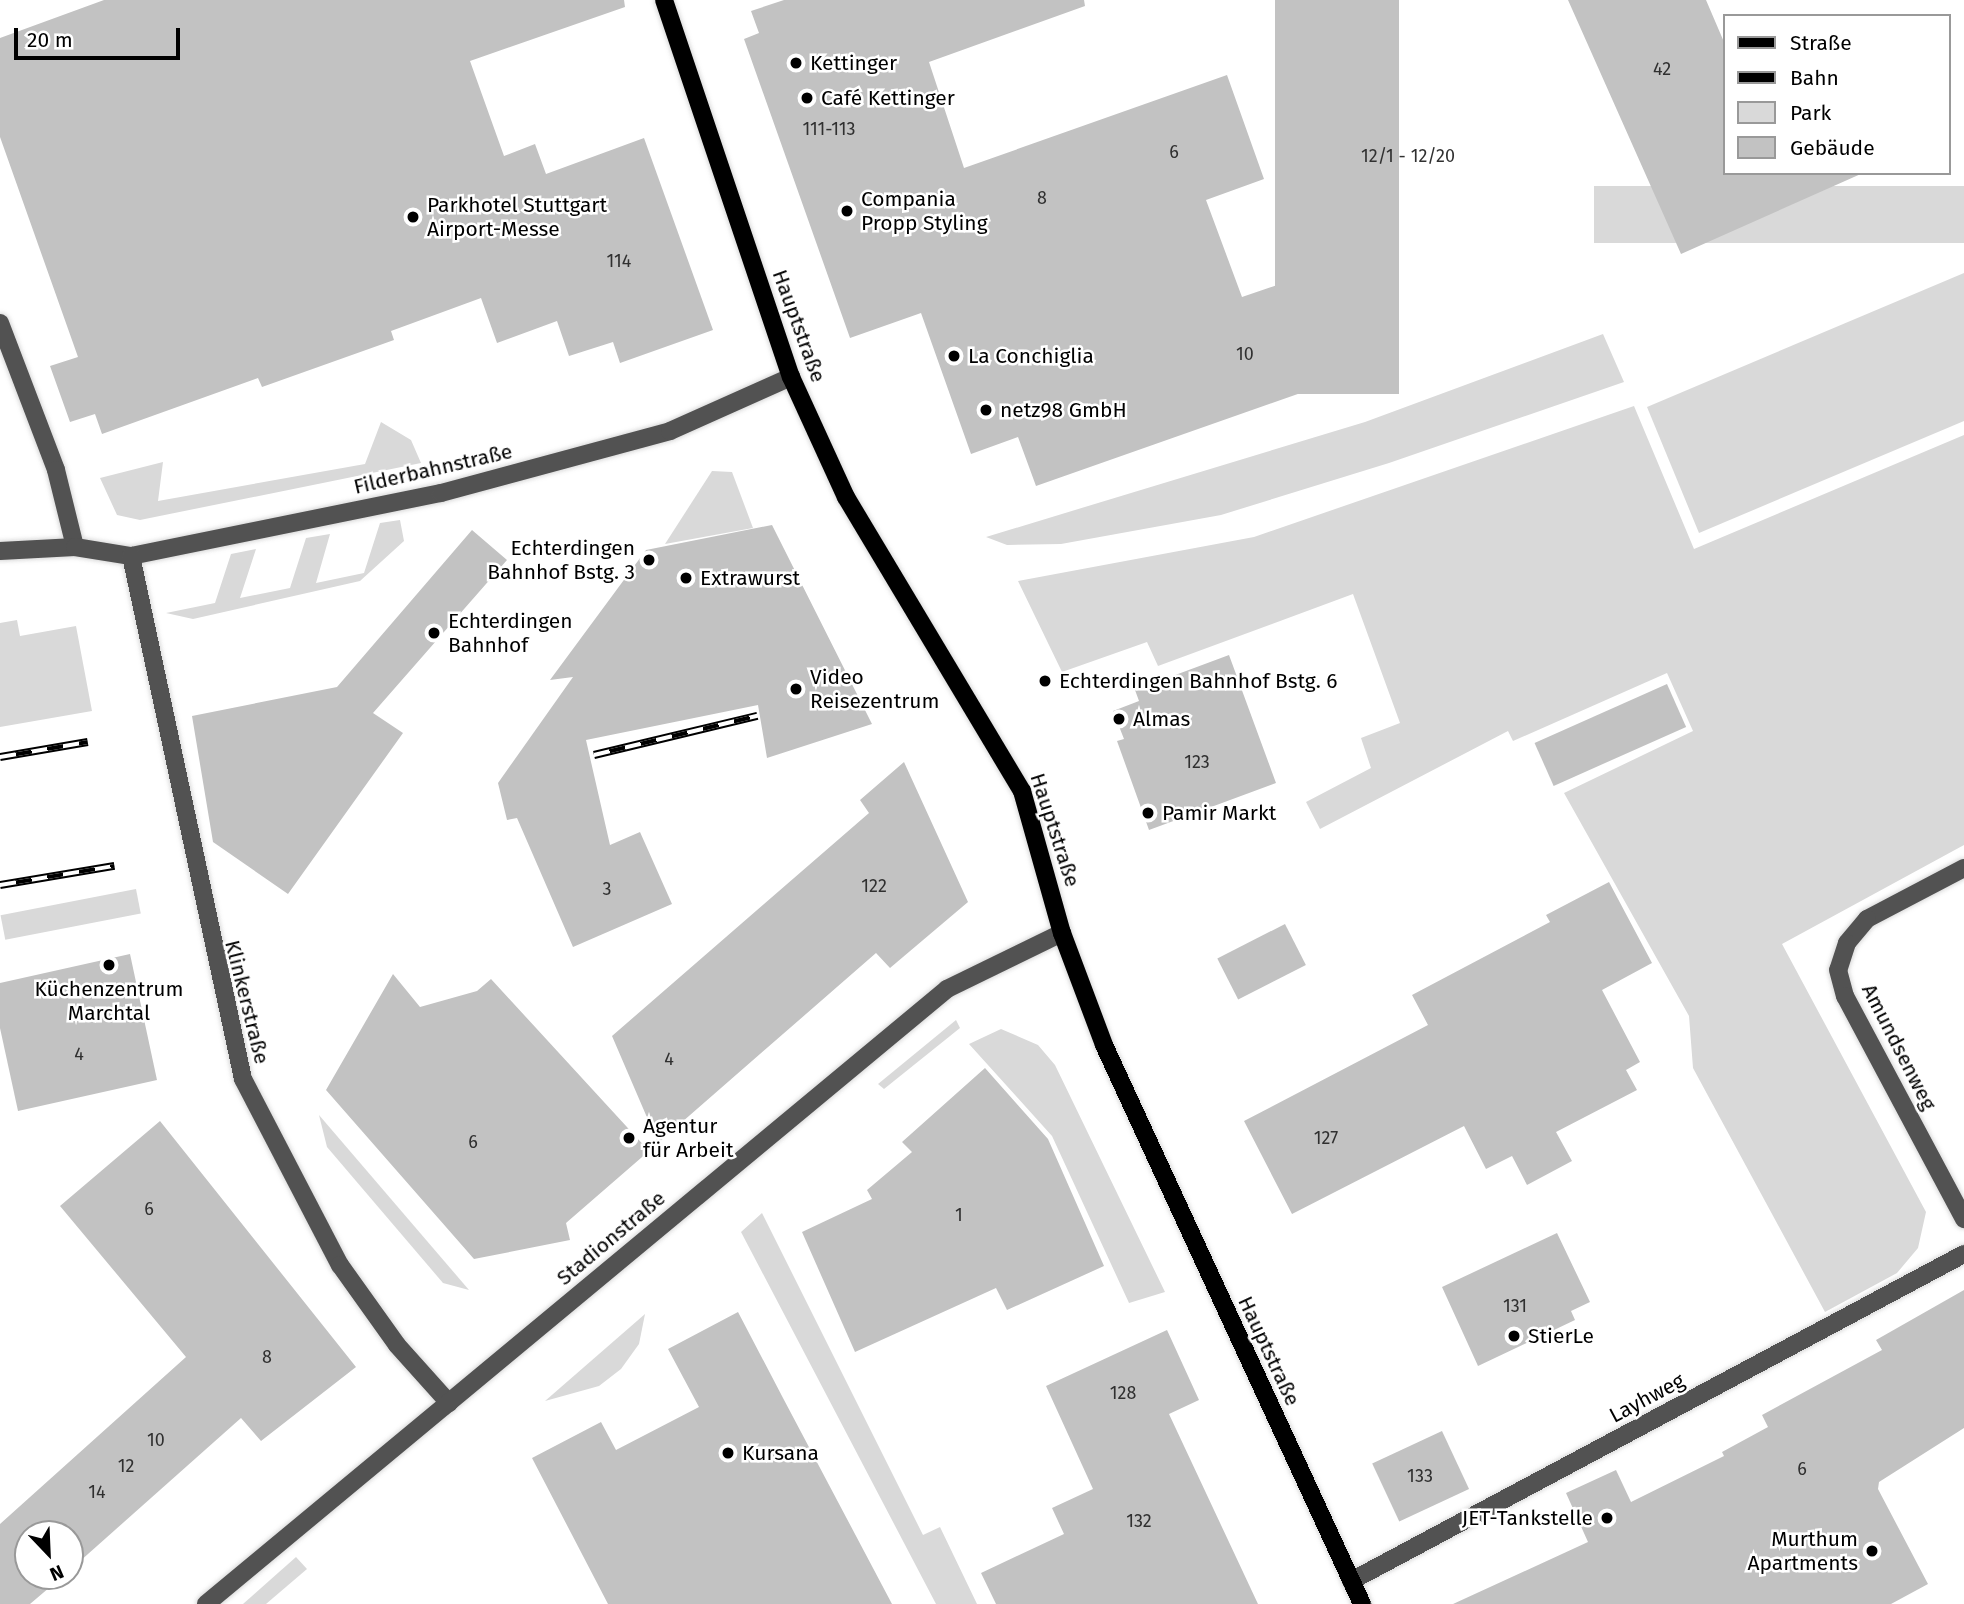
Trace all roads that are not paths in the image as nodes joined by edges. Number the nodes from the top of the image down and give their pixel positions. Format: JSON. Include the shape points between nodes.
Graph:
{"nodes":[{"id":1,"x":664,"y":0,"type":"edge"},
{"id":2,"x":0,"y":323,"type":"edge"},
{"id":3,"x":791,"y":377,"type":"junction"},
{"id":4,"x":75,"y":547,"type":"junction"},
{"id":5,"x":0,"y":551,"type":"edge"},
{"id":6,"x":131,"y":556,"type":"junction"},
{"id":7,"x":1964,"y":868,"type":"edge"},
{"id":8,"x":1062,"y":933,"type":"junction"},
{"id":9,"x":1964,"y":1219,"type":"edge"},
{"id":10,"x":1964,"y":1254,"type":"edge"},
{"id":11,"x":449,"y":1402,"type":"junction"},
{"id":12,"x":1351,"y":1581,"type":"junction"},
{"id":13,"x":206,"y":1604,"type":"edge"},
{"id":14,"x":1362,"y":1604,"type":"edge"}],
"edges":[{"from":1,"to":3,"type":"main road","name":"Hauptstraße"},
{"from":2,"to":4,"type":"street","via":[[56,470]]},
{"from":3,"to":6,"type":"street","name":"Filderbahnstraße","via":[[670,430],[462,488]]},
{"from":3,"to":8,"type":"main road","name":"Hauptstraße","via":[[846,497],[1022,791]]},
{"from":4,"to":5,"type":"street","name":"Filderbahnstraße"},
{"from":4,"to":6,"type":"street","name":"Filderbahnstraße"},
{"from":6,"to":11,"type":"street","name":"Klinkerstraße","via":[[243,1079],[340,1265],[397,1345]]},
{"from":7,"to":9,"type":"street","name":"Amundsenweg","via":[[1867,919],[1847,943],[1839,970],[1845,996]]},
{"from":8,"to":11,"type":"street","name":"Stadionstraße","via":[[947,989]]},
{"from":8,"to":12,"type":"main road","name":"Hauptstraße","via":[[1104,1045]]},
{"from":10,"to":12,"type":"street","name":"Layhweg"},
{"from":11,"to":13,"type":"street","name":"Stadionstraße"},
{"from":12,"to":14,"type":"main road","name":"Hauptstraße"}]}
